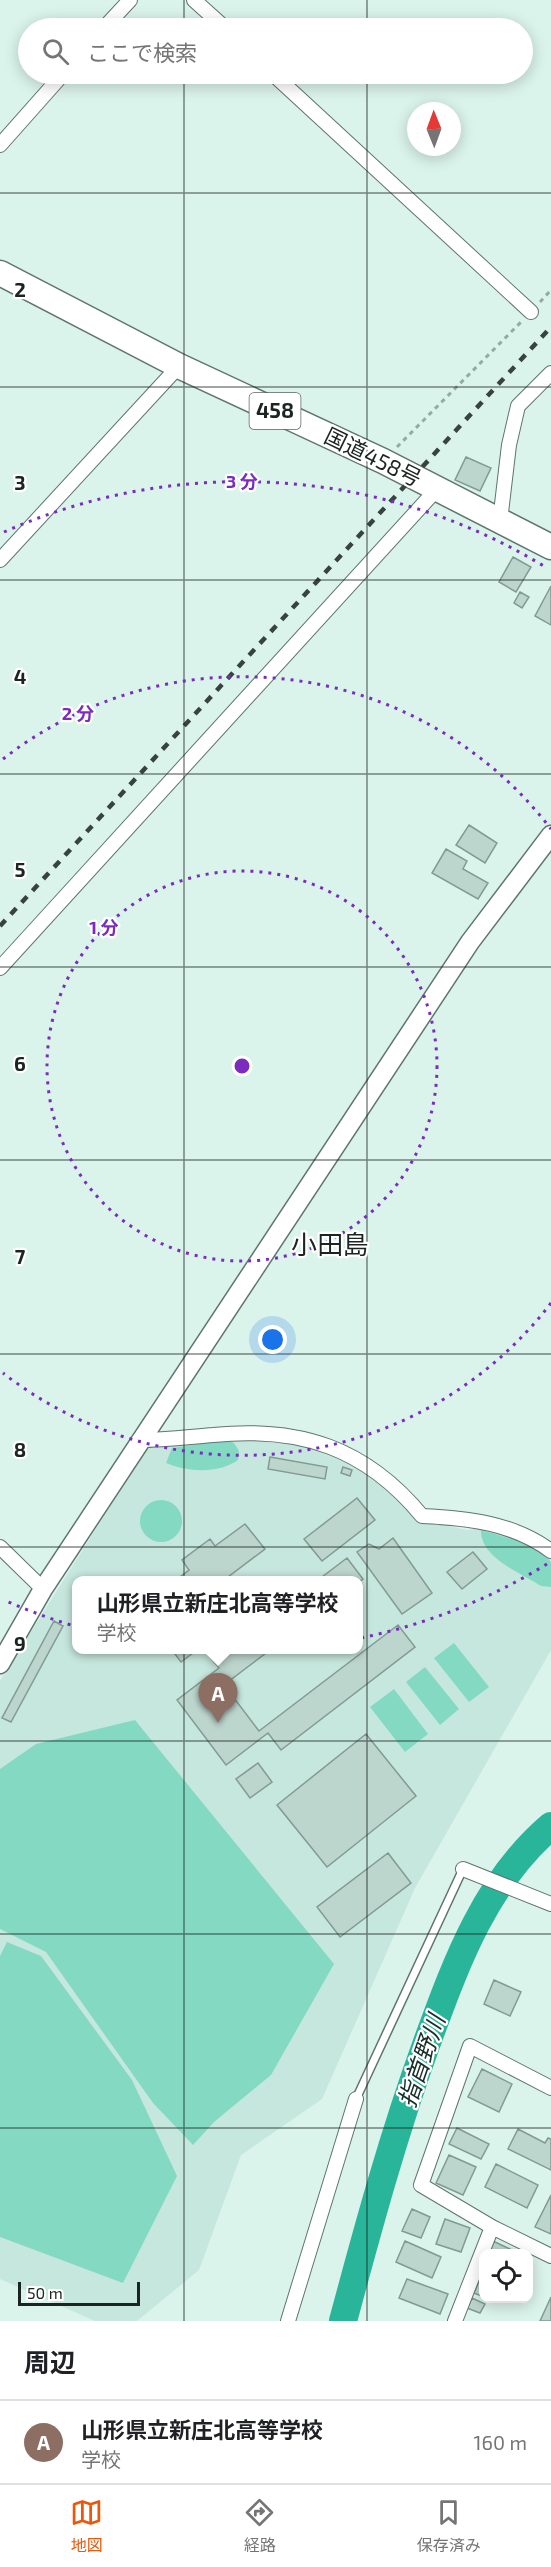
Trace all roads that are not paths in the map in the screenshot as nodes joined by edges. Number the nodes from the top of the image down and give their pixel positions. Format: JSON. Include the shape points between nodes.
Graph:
{"nodes":[{"id":1,"x":130,"y":0,"type":"edge"},
{"id":2,"x":194,"y":0,"type":"edge"},
{"id":3,"x":113,"y":18,"type":"edge"},
{"id":4,"x":214,"y":18,"type":"edge"},
{"id":5,"x":54,"y":84,"type":"edge"},
{"id":6,"x":284,"y":84,"type":"edge"},
{"id":7,"x":0,"y":145,"type":"edge"},
{"id":8,"x":0,"y":273,"type":"edge"},
{"id":9,"x":531,"y":312,"type":"road end"},
{"id":10,"x":179,"y":366,"type":"junction"},
{"id":11,"x":551,"y":373,"type":"edge"},
{"id":12,"x":437,"y":489,"type":"junction"},
{"id":13,"x":500,"y":521,"type":"junction"},
{"id":14,"x":551,"y":547,"type":"edge"},
{"id":15,"x":0,"y":560,"type":"edge"},
{"id":16,"x":551,"y":835,"type":"edge"},
{"id":17,"x":0,"y":968,"type":"edge"},
{"id":18,"x":139,"y":1440,"type":"junction"},
{"id":19,"x":0,"y":1547,"type":"edge"},
{"id":20,"x":551,"y":1551,"type":"edge"},
{"id":21,"x":43,"y":1588,"type":"junction"},
{"id":22,"x":0,"y":1664,"type":"edge"},
{"id":23,"x":463,"y":1869,"type":"joint"},
{"id":24,"x":551,"y":1904,"type":"edge"},
{"id":25,"x":551,"y":2088,"type":"edge"},
{"id":26,"x":356,"y":2099,"type":"joint"},
{"id":27,"x":492,"y":2228,"type":"junction"},
{"id":28,"x":551,"y":2256,"type":"edge"},
{"id":29,"x":288,"y":2321,"type":"edge"},
{"id":30,"x":455,"y":2321,"type":"edge"}],
"edges":[{"from":1,"to":3,"type":"street"},
{"from":2,"to":4,"type":"street"},
{"from":5,"to":7,"type":"street"},
{"from":6,"to":9,"type":"street"},
{"from":8,"to":10,"type":"highway","name":"国道458号","number":"458"},
{"from":10,"to":12,"type":"highway","name":"国道458号","number":"458"},
{"from":10,"to":15,"type":"street"},
{"from":11,"to":13,"type":"street","via":[[518,406]]},
{"from":12,"to":13,"type":"highway","name":"国道458号","number":"458"},
{"from":12,"to":17,"type":"street"},
{"from":13,"to":14,"type":"highway","name":"国道458号","number":"458"},
{"from":16,"to":18,"type":"street","via":[[470,942]]},
{"from":18,"to":20,"type":"street","via":[[261,1433],[309,1438],[378,1472],[422,1516],[453,1517],[514,1530]]},
{"from":18,"to":21,"type":"street"},
{"from":19,"to":21,"type":"street"},
{"from":21,"to":22,"type":"street"},
{"from":23,"to":24,"type":"street"},
{"from":23,"to":26,"type":"lane"},
{"from":25,"to":27,"type":"street","via":[[470,2046],[420,2186]]},
{"from":26,"to":29,"type":"street"},
{"from":27,"to":28,"type":"street"},
{"from":27,"to":30,"type":"street"}]}
